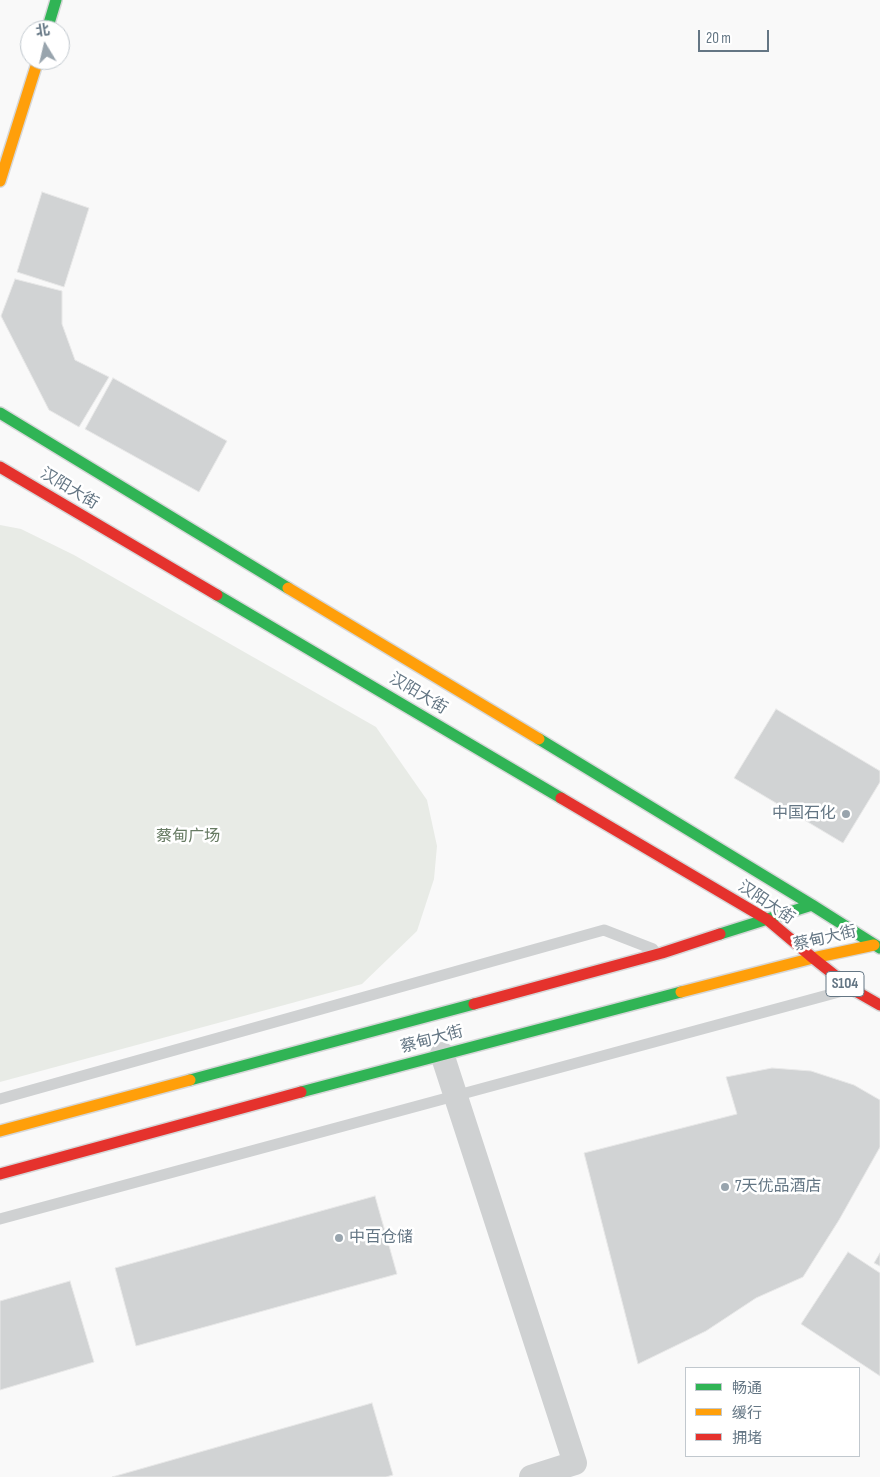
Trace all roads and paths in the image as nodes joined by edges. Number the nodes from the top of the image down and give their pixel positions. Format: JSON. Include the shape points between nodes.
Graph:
{"nodes":[{"id":1,"x":56,"y":0,"type":"edge"},
{"id":2,"x":50,"y":20,"type":"edge"},
{"id":3,"x":35,"y":70,"type":"edge"},
{"id":4,"x":0,"y":180,"type":"edge"},
{"id":5,"x":0,"y":413,"type":"edge"},
{"id":6,"x":0,"y":467,"type":"edge"},
{"id":7,"x":812,"y":905,"type":"junction"},
{"id":8,"x":768,"y":920,"type":"junction"},
{"id":9,"x":877,"y":947,"type":"edge"},
{"id":10,"x":662,"y":953,"type":"junction"},
{"id":11,"x":813,"y":958,"type":"junction"},
{"id":12,"x":852,"y":989,"type":"junction"},
{"id":13,"x":880,"y":1005,"type":"edge"},
{"id":14,"x":442,"y":1054,"type":"junction"},
{"id":15,"x":454,"y":1096,"type":"junction"},
{"id":16,"x":0,"y":1099,"type":"edge"},
{"id":17,"x":0,"y":1131,"type":"edge"},
{"id":18,"x":0,"y":1174,"type":"edge"},
{"id":19,"x":0,"y":1219,"type":"edge"},
{"id":20,"x":531,"y":1477,"type":"edge"}],
"edges":[{"from":1,"to":2,"type":"street"},
{"from":3,"to":4,"type":"street"},
{"from":5,"to":7,"type":"street","name":"汉阳大街"},
{"from":6,"to":8,"type":"street","name":"汉阳大街"},
{"from":7,"to":8,"type":"street","name":"蔡甸大街"},
{"from":7,"to":9,"type":"street","name":"汉阳大街"},
{"from":8,"to":10,"type":"street","name":"蔡甸大街"},
{"from":8,"to":11,"type":"street","name":"汉阳大街"},
{"from":9,"to":11,"type":"street","name":"蔡甸大街"},
{"from":10,"to":16,"type":"lane","via":[[604,930]]},
{"from":10,"to":17,"type":"street","name":"蔡甸大街"},
{"from":11,"to":12,"type":"street","number":"S104"},
{"from":11,"to":14,"type":"street","name":"蔡甸大街"},
{"from":12,"to":13,"type":"street","number":"S104"},
{"from":12,"to":15,"type":"lane"},
{"from":14,"to":15,"type":"street"},
{"from":14,"to":18,"type":"street","name":"蔡甸大街"},
{"from":15,"to":19,"type":"lane"},
{"from":15,"to":20,"type":"street","via":[[575,1463]]}]}
